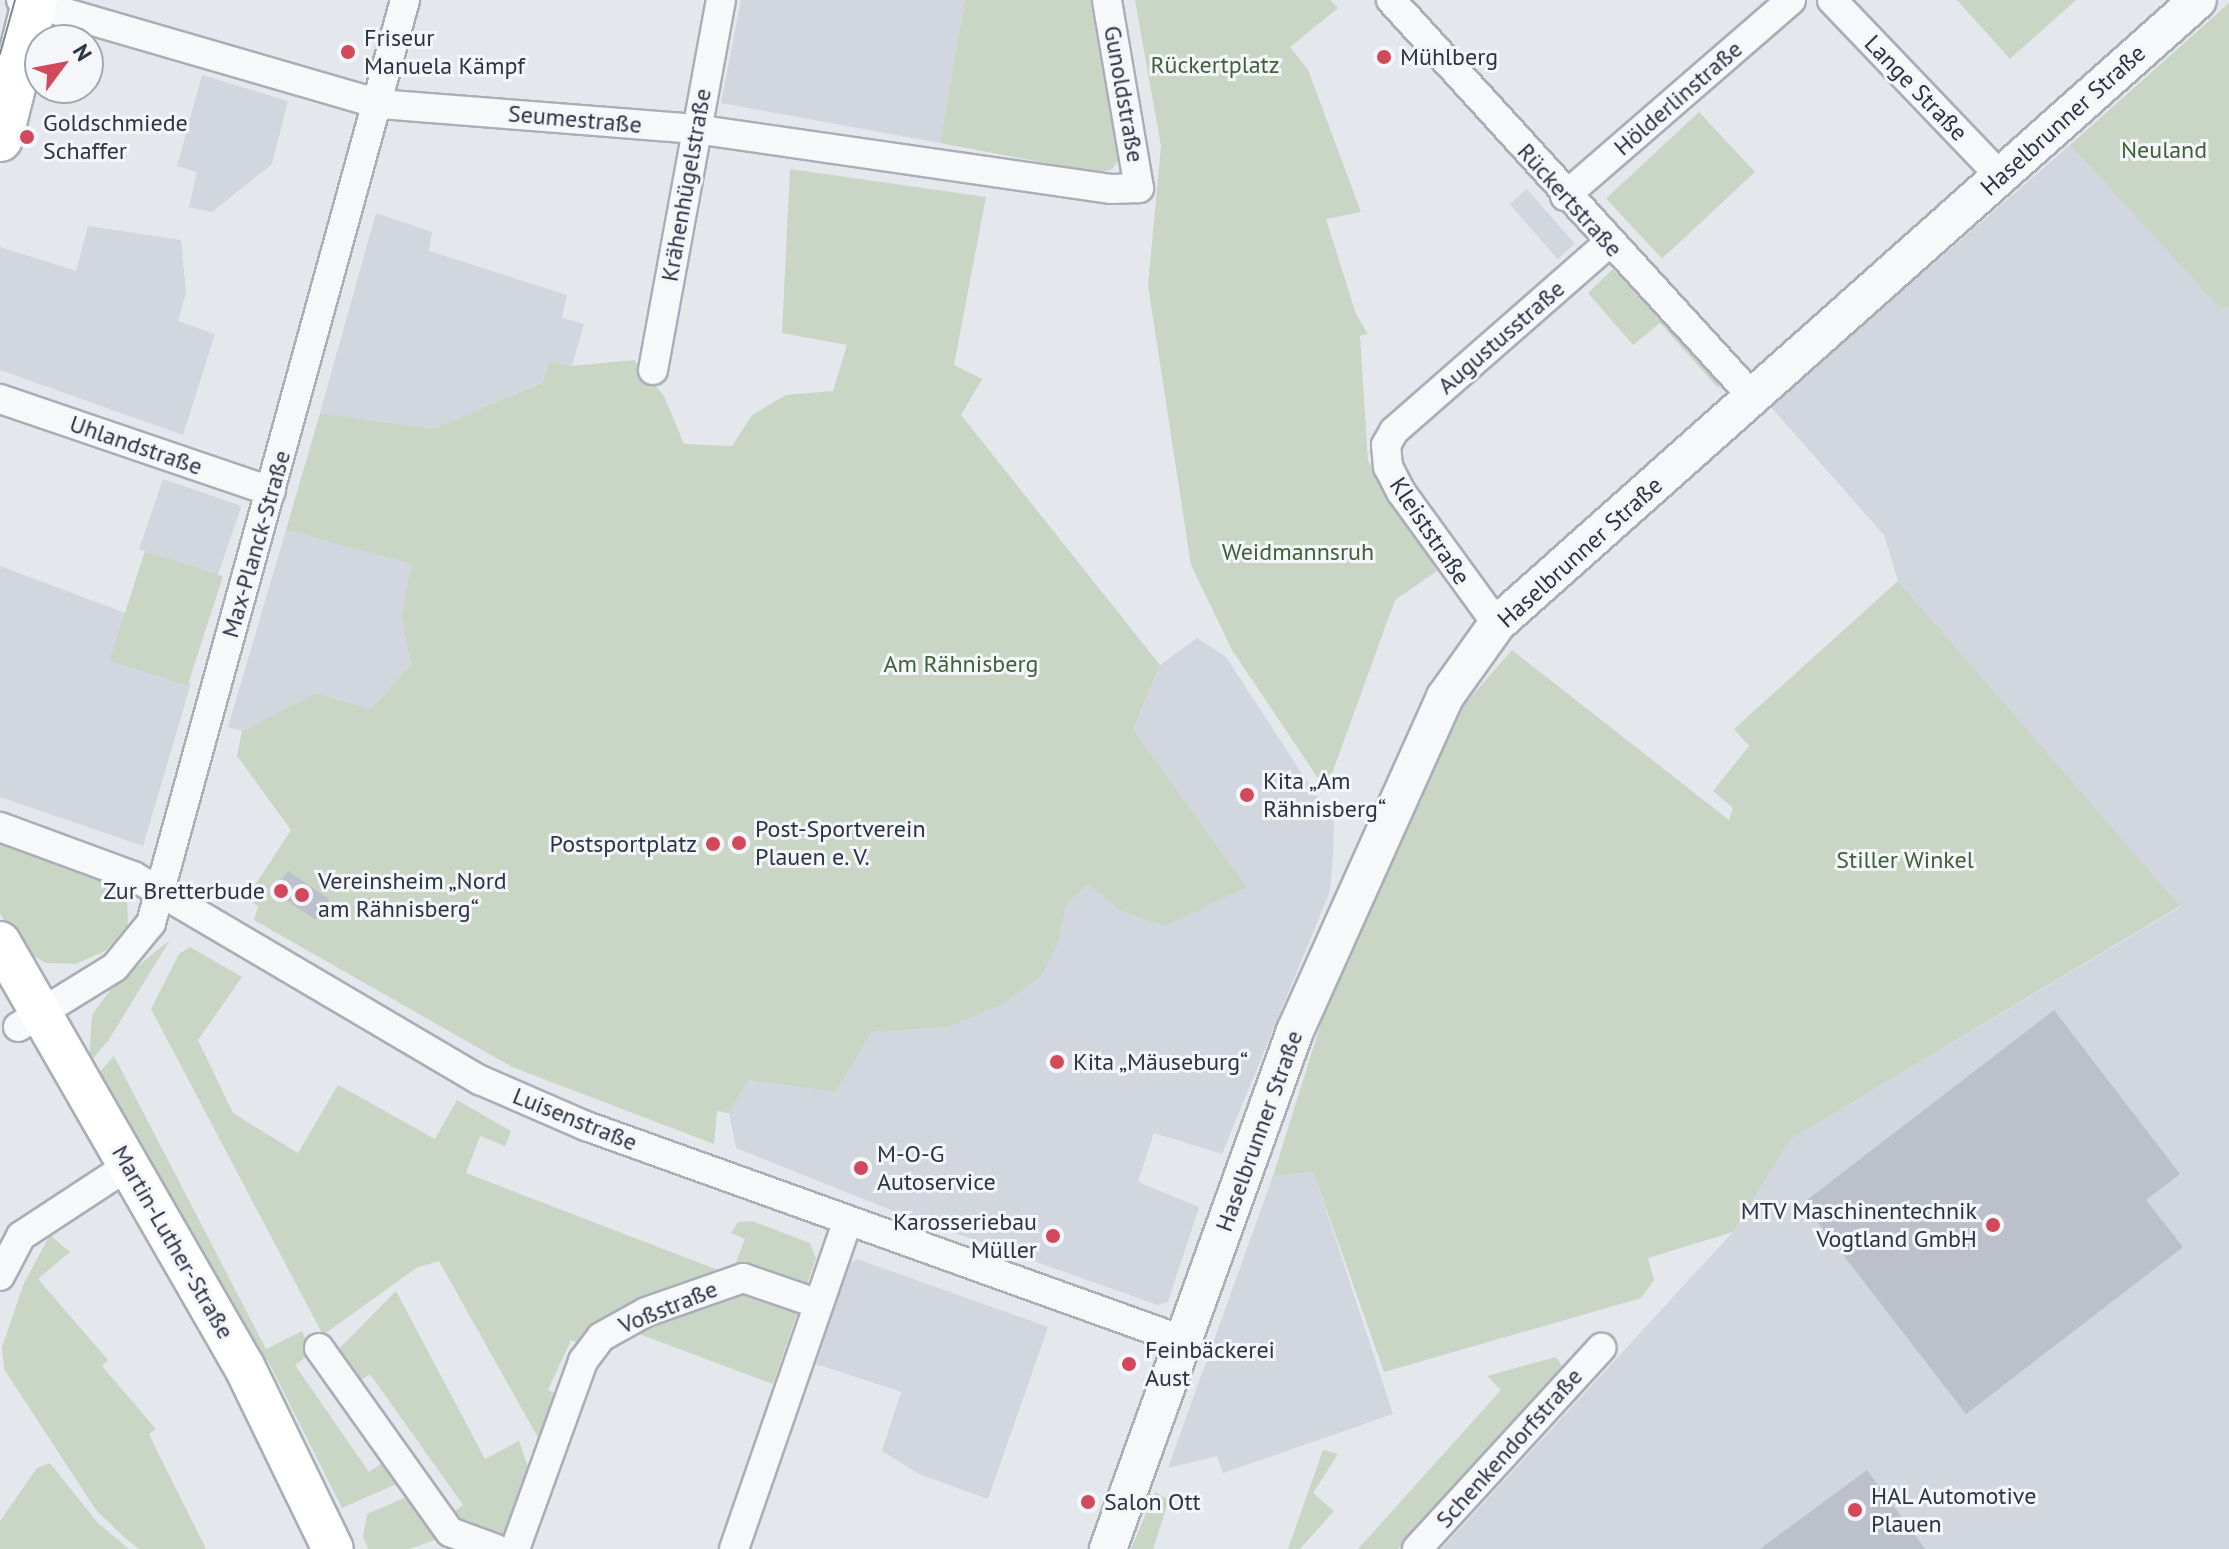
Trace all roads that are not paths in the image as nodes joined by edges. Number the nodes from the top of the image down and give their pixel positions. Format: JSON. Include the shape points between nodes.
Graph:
{"nodes":[{"id":1,"x":405,"y":0,"type":"edge"},
{"id":2,"x":721,"y":0,"type":"edge"},
{"id":3,"x":1107,"y":0,"type":"edge"},
{"id":4,"x":1391,"y":0,"type":"edge"},
{"id":5,"x":1791,"y":0,"type":"edge"},
{"id":6,"x":1832,"y":0,"type":"edge"},
{"id":7,"x":2198,"y":0,"type":"edge"},
{"id":8,"x":30,"y":1,"type":"edge"},
{"id":9,"x":379,"y":104,"type":"junction"},
{"id":10,"x":695,"y":129,"type":"junction"},
{"id":11,"x":0,"y":139,"type":"edge"},
{"id":12,"x":2001,"y":177,"type":"junction"},
{"id":13,"x":1139,"y":188,"type":"joint"},
{"id":14,"x":1565,"y":196,"type":"junction"},
{"id":15,"x":1609,"y":243,"type":"junction"},
{"id":16,"x":653,"y":370,"type":"dead end"},
{"id":17,"x":1752,"y":396,"type":"junction"},
{"id":18,"x":0,"y":399,"type":"edge"},
{"id":19,"x":1394,"y":431,"type":"joint"},
{"id":20,"x":271,"y":491,"type":"junction"},
{"id":21,"x":1497,"y":624,"type":"junction"},
{"id":22,"x":0,"y":827,"type":"edge"},
{"id":23,"x":158,"y":893,"type":"junction"},
{"id":24,"x":0,"y":942,"type":"edge"},
{"id":25,"x":19,"y":1012,"type":"edge"},
{"id":26,"x":118,"y":1171,"type":"junction"},
{"id":27,"x":847,"y":1222,"type":"junction"},
{"id":28,"x":0,"y":1276,"type":"edge"},
{"id":29,"x":819,"y":1304,"type":"junction"},
{"id":30,"x":1182,"y":1340,"type":"junction"},
{"id":31,"x":319,"y":1348,"type":"dead end"},
{"id":32,"x":1601,"y":1348,"type":"dead end"},
{"id":33,"x":305,"y":1549,"type":"edge"},
{"id":34,"x":333,"y":1549,"type":"edge"},
{"id":35,"x":496,"y":1549,"type":"edge"},
{"id":36,"x":515,"y":1549,"type":"edge"},
{"id":37,"x":734,"y":1549,"type":"edge"},
{"id":38,"x":1108,"y":1549,"type":"edge"},
{"id":39,"x":1417,"y":1549,"type":"edge"}],
"edges":[{"from":1,"to":9,"type":"street","name":"Max-Planck-Straße"},
{"from":2,"to":10,"type":"street","name":"Krähenhügelstraße"},
{"from":3,"to":13,"type":"street","name":"Gunoldstraße"},
{"from":4,"to":14,"type":"street","name":"Rückertstraße"},
{"from":5,"to":14,"type":"street","name":"Hölderlinstraße"},
{"from":6,"to":12,"type":"street","name":"Lange Straße"},
{"from":7,"to":12,"type":"street","name":"Haselbrunner Straße"},
{"from":8,"to":9,"type":"street","name":"Seumestraße"},
{"from":8,"to":11,"type":"main road"},
{"from":9,"to":10,"type":"street","name":"Seumestraße"},
{"from":9,"to":20,"type":"street","name":"Max-Planck-Straße"},
{"from":10,"to":13,"type":"street","name":"Seumestraße","via":[[1112,189]]},
{"from":10,"to":16,"type":"street","name":"Krähenhügelstraße"},
{"from":12,"to":17,"type":"street","name":"Haselbrunner Straße"},
{"from":14,"to":15,"type":"street","name":"Rückertstraße"},
{"from":15,"to":17,"type":"street","name":"Rückertstraße"},
{"from":15,"to":19,"type":"street","name":"Augustusstraße"},
{"from":17,"to":21,"type":"street","name":"Haselbrunner Straße"},
{"from":18,"to":20,"type":"street","name":"Uhlandstraße"},
{"from":19,"to":21,"type":"street","name":"Kleiststraße","via":[[1386,445],[1388,467],[1459,579]]},
{"from":20,"to":23,"type":"street","name":"Max-Planck-Straße"},
{"from":21,"to":30,"type":"street","name":"Haselbrunner Straße","via":[[1445,697],[1342,915]]},
{"from":22,"to":23,"type":"street","name":"Luisenstraße","via":[[133,876]]},
{"from":23,"to":25,"type":"street","name":"Max-Planck-Straße","via":[[139,944],[115,967]]},
{"from":23,"to":27,"type":"street","name":"Luisenstraße","via":[[480,1080]]},
{"from":24,"to":25,"type":"main road","name":"Martin-Luther-Straße"},
{"from":25,"to":26,"type":"main road","name":"Martin-Luther-Straße"},
{"from":26,"to":28,"type":"street","via":[[21,1236]]},
{"from":26,"to":33,"type":"main road","name":"Martin-Luther-Straße"},
{"from":26,"to":34,"type":"main road","name":"Martin-Luther-Straße","via":[[277,1426]]},
{"from":27,"to":29,"type":"street"},
{"from":27,"to":30,"type":"street","name":"Luisenstraße"},
{"from":29,"to":36,"type":"street","name":"Voßstraße","via":[[743,1278],[646,1312],[601,1337],[583,1361]]},
{"from":29,"to":37,"type":"street"},
{"from":30,"to":38,"type":"street","name":"Haselbrunner Straße"},
{"from":31,"to":35,"type":"street","via":[[450,1532]]},
{"from":32,"to":39,"type":"street","name":"Schenkendorfstraße"}]}
